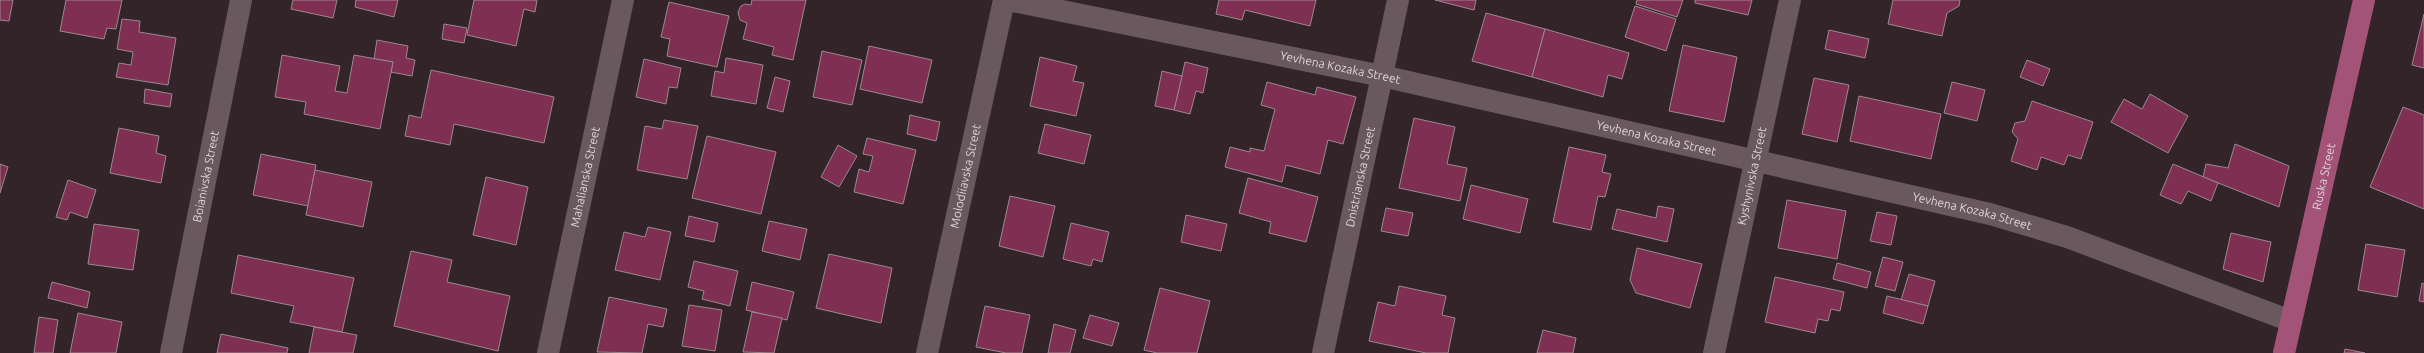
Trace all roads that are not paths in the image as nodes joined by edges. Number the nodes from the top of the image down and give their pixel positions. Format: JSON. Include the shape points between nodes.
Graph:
{"nodes":[{"id":1,"x":241,"y":0,"type":"edge"},
{"id":2,"x":624,"y":0,"type":"edge"},
{"id":3,"x":1004,"y":0,"type":"edge"},
{"id":4,"x":1008,"y":0,"type":"edge"},
{"id":5,"x":1398,"y":0,"type":"edge"},
{"id":6,"x":1790,"y":0,"type":"edge"},
{"id":7,"x":2364,"y":0,"type":"edge"},
{"id":8,"x":1382,"y":76,"type":"junction"},
{"id":9,"x":1755,"y":160,"type":"junction"},
{"id":10,"x":2292,"y":321,"type":"junction"},
{"id":11,"x":171,"y":353,"type":"edge"},
{"id":12,"x":548,"y":353,"type":"edge"},
{"id":13,"x":927,"y":353,"type":"edge"},
{"id":14,"x":1323,"y":353,"type":"edge"},
{"id":15,"x":1714,"y":353,"type":"edge"},
{"id":16,"x":2284,"y":353,"type":"edge"}],
"edges":[{"from":1,"to":11,"type":"street","name":"Boianivska Street"},
{"from":2,"to":12,"type":"street","name":"Mahalianska Street"},
{"from":3,"to":13,"type":"street","name":"Molodiiavska Street"},
{"from":4,"to":8,"type":"street","name":"Yevhena Kozaka Street"},
{"from":5,"to":8,"type":"street","name":"Dnistrianska Street"},
{"from":6,"to":9,"type":"street","name":"Kyshynivska Street"},
{"from":7,"to":10,"type":"main road","name":"Ruska Street"},
{"from":8,"to":9,"type":"street","name":"Yevhena Kozaka Street"},
{"from":8,"to":14,"type":"street","name":"Dnistrianska Street"},
{"from":9,"to":10,"type":"street","name":"Yevhena Kozaka Street","via":[[1990,214],[2067,237]]},
{"from":9,"to":15,"type":"street","name":"Kyshynivska Street"},
{"from":10,"to":16,"type":"main road","name":"Ruska Street"}]}
